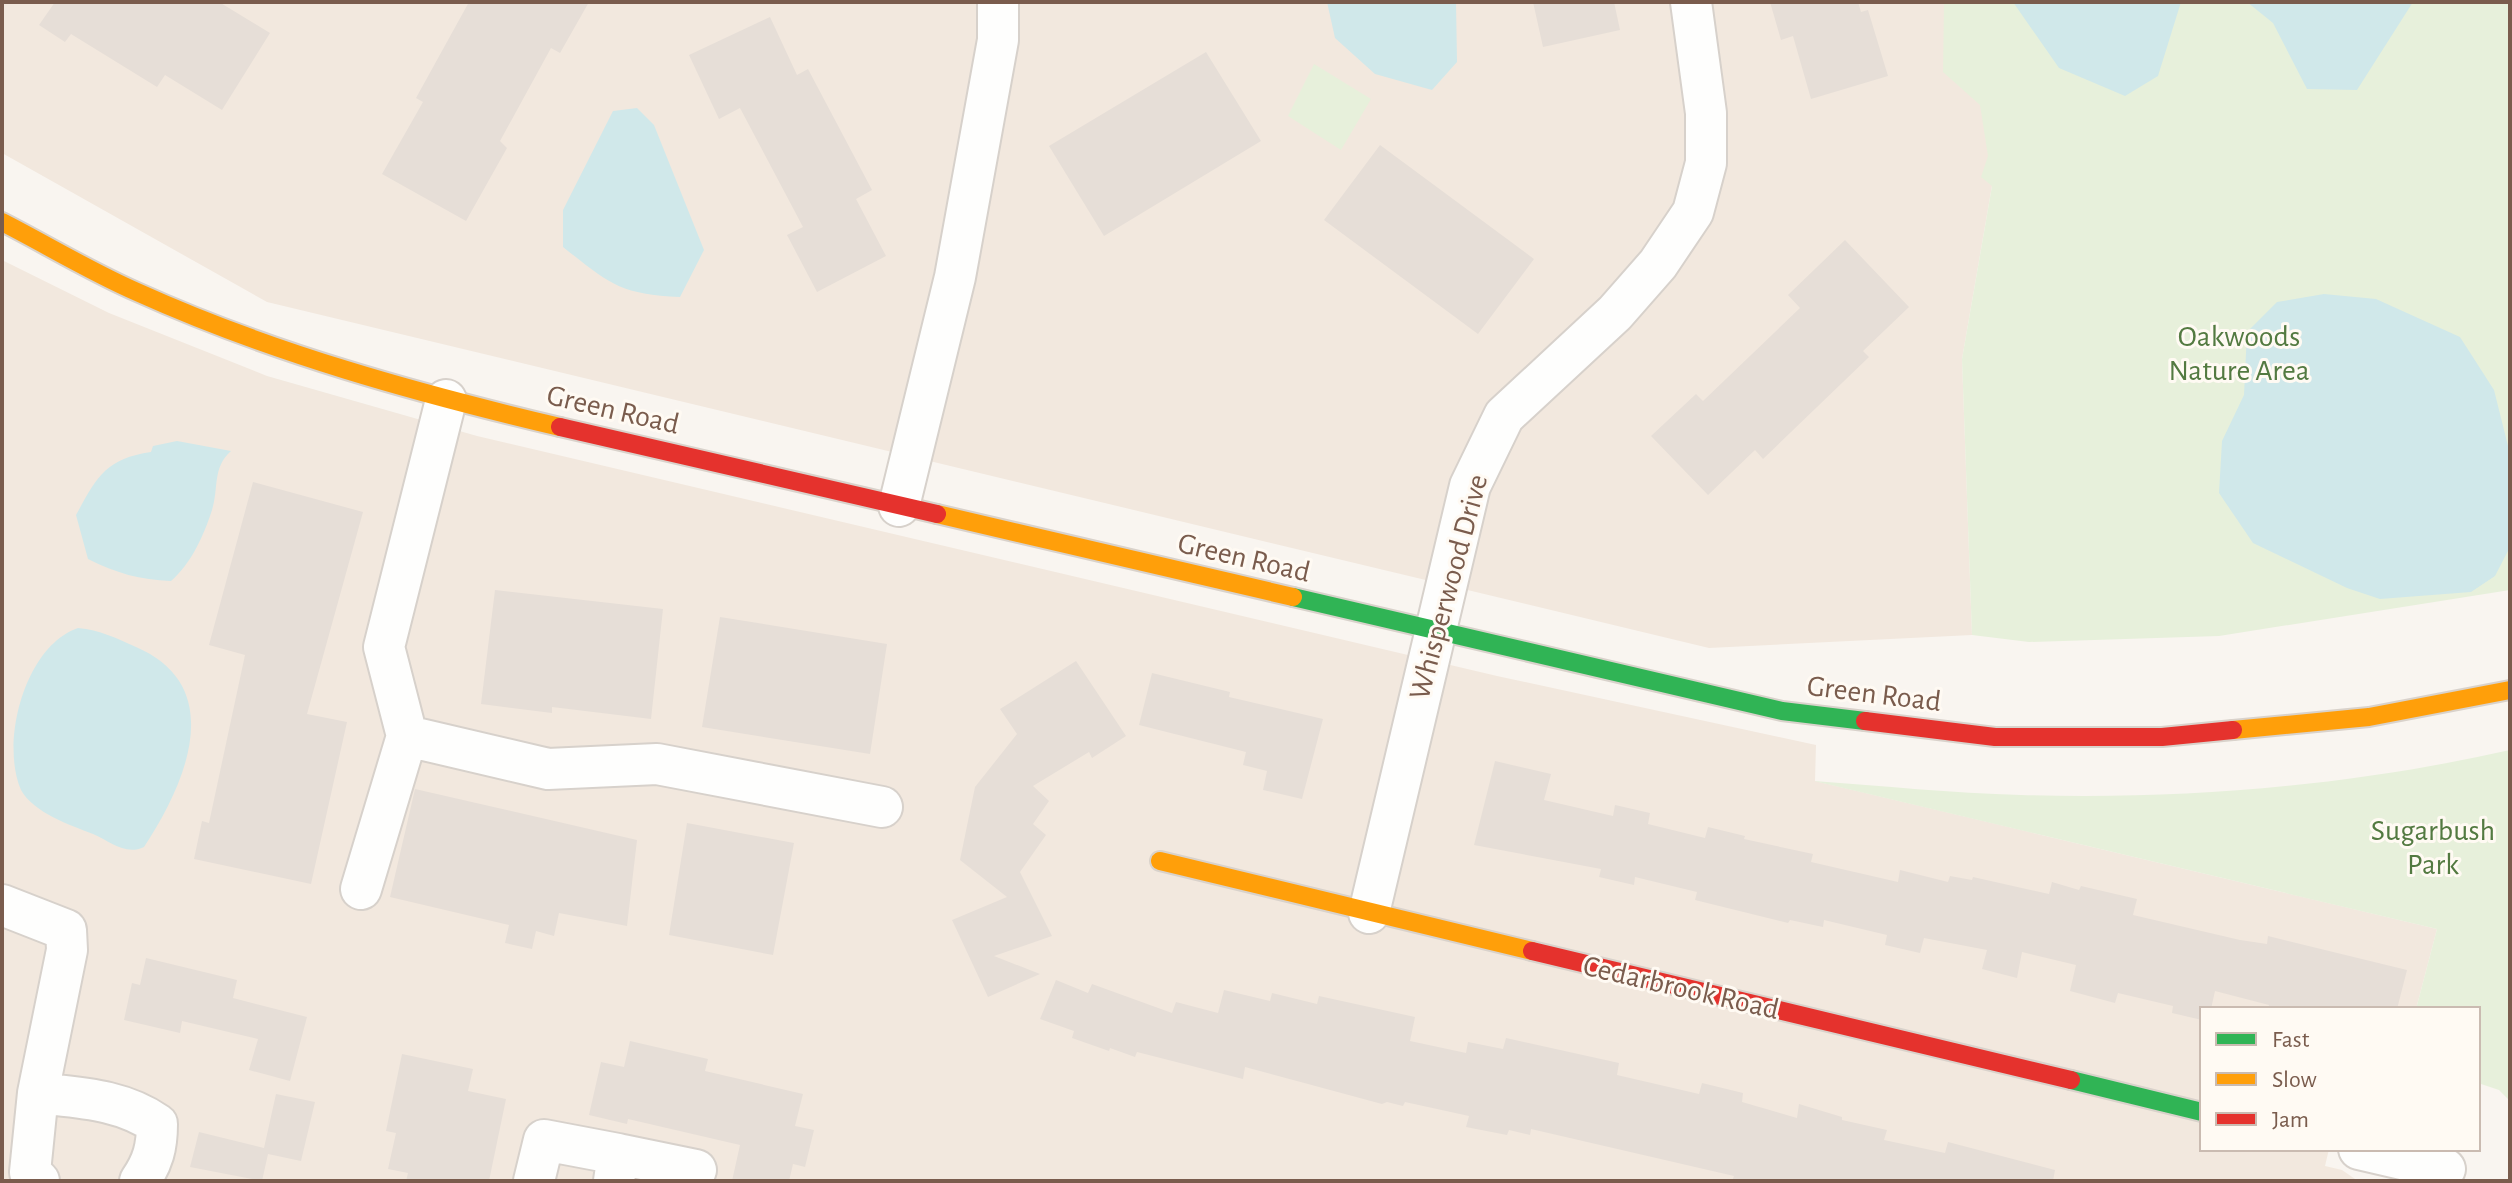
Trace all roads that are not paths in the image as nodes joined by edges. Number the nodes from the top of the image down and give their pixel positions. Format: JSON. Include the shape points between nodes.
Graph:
{"nodes":[{"id":1,"x":998,"y":2,"type":"edge"},
{"id":2,"x":1691,"y":2,"type":"edge"},
{"id":3,"x":2,"y":222,"type":"edge"},
{"id":4,"x":446,"y":400,"type":"junction"},
{"id":5,"x":899,"y":506,"type":"junction"},
{"id":6,"x":1435,"y":632,"type":"junction"},
{"id":7,"x":2510,"y":690,"type":"edge"},
{"id":8,"x":407,"y":736,"type":"junction"},
{"id":9,"x":882,"y":807,"type":"dead end"},
{"id":10,"x":1160,"y":861,"type":"dead end"},
{"id":11,"x":361,"y":889,"type":"dead end"},
{"id":12,"x":2,"y":905,"type":"edge"},
{"id":13,"x":1369,"y":913,"type":"junction"},
{"id":14,"x":38,"y":1093,"type":"junction"},
{"id":15,"x":2200,"y":1112,"type":"edge"},
{"id":16,"x":2368,"y":1151,"type":"edge"},
{"id":17,"x":616,"y":1167,"type":"edge"},
{"id":18,"x":2445,"y":1169,"type":"dead end"},
{"id":19,"x":696,"y":1170,"type":"dead end"},
{"id":20,"x":39,"y":1181,"type":"edge"},
{"id":21,"x":140,"y":1181,"type":"edge"},
{"id":22,"x":534,"y":1181,"type":"edge"}],
"edges":[{"from":1,"to":5,"type":"street","via":[[998,40],[955,277]]},
{"from":2,"to":6,"type":"street","name":"Whisperwood Drive","via":[[1706,113],[1706,163],[1693,212],[1658,264],[1615,313],[1504,416],[1470,486]]},
{"from":3,"to":4,"type":"street","name":"Green Road","via":[[136,292],[247,337]]},
{"from":4,"to":5,"type":"street","name":"Green Road"},
{"from":4,"to":8,"type":"street","via":[[384,647]]},
{"from":5,"to":6,"type":"street","name":"Green Road"},
{"from":6,"to":7,"type":"street","name":"Green Road","via":[[1782,711],[1995,737],[2162,737],[2369,717]]},
{"from":6,"to":13,"type":"street","name":"Whisperwood Drive"},
{"from":8,"to":9,"type":"street","via":[[548,769],[657,764]]},
{"from":8,"to":11,"type":"street"},
{"from":10,"to":13,"type":"street","name":"Cedarbrook Road"},
{"from":12,"to":14,"type":"street","via":[[66,930],[67,950]]},
{"from":13,"to":15,"type":"street","name":"Cedarbrook Road"},
{"from":14,"to":20,"type":"street","via":[[30,1172]]},
{"from":14,"to":21,"type":"street","via":[[107,1101],[137,1110],[157,1124],[157,1146]]},
{"from":16,"to":18,"type":"street"},
{"from":17,"to":19,"type":"street"},
{"from":17,"to":22,"type":"street","via":[[544,1140]]}]}
